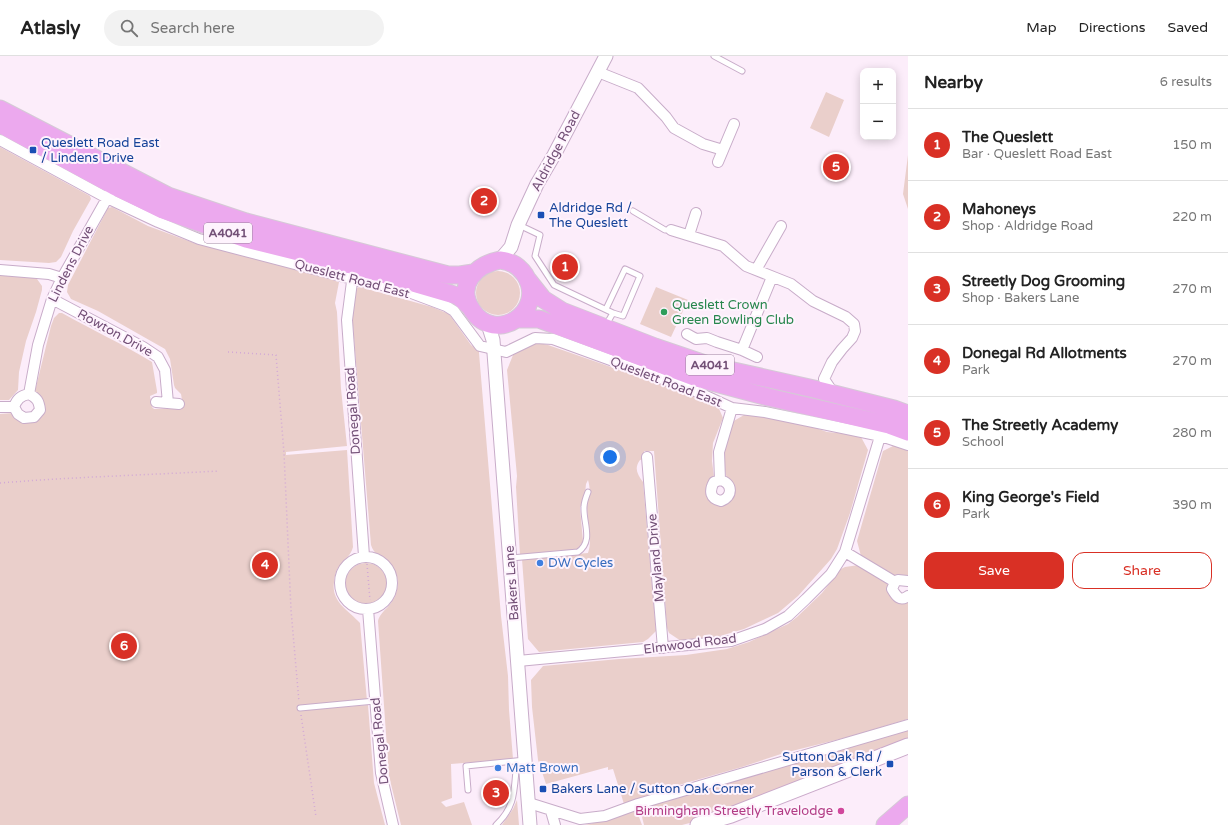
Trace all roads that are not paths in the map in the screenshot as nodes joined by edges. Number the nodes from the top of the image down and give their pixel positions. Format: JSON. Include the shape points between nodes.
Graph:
{"nodes":[{"id":1,"x":606,"y":56,"type":"edge"},
{"id":2,"x":714,"y":56,"type":"edge"},
{"id":3,"x":742,"y":71,"type":"dead end"},
{"id":4,"x":598,"y":72,"type":"junction"},
{"id":5,"x":0,"y":109,"type":"edge"},
{"id":6,"x":0,"y":124,"type":"edge"},
{"id":7,"x":734,"y":124,"type":"dead end"},
{"id":8,"x":0,"y":140,"type":"edge"},
{"id":9,"x":723,"y":150,"type":"junction"},
{"id":10,"x":718,"y":162,"type":"dead end"},
{"id":11,"x":114,"y":186,"type":"junction"},
{"id":12,"x":633,"y":211,"type":"dead end"},
{"id":13,"x":696,"y":213,"type":"dead end"},
{"id":14,"x":518,"y":225,"type":"junction"},
{"id":15,"x":781,"y":226,"type":"dead end"},
{"id":16,"x":671,"y":230,"type":"joint"},
{"id":17,"x":689,"y":235,"type":"junction"},
{"id":18,"x":508,"y":257,"type":"junction"},
{"id":19,"x":355,"y":265,"type":"junction"},
{"id":20,"x":0,"y":270,"type":"edge"},
{"id":21,"x":756,"y":270,"type":"junction"},
{"id":22,"x":474,"y":272,"type":"junction"},
{"id":23,"x":772,"y":277,"type":"junction"},
{"id":24,"x":62,"y":278,"type":"junction"},
{"id":25,"x":528,"y":280,"type":"junction"},
{"id":26,"x":52,"y":298,"type":"junction"},
{"id":27,"x":469,"y":306,"type":"junction"},
{"id":28,"x":606,"y":309,"type":"junction"},
{"id":29,"x":518,"y":318,"type":"junction"},
{"id":30,"x":609,"y":320,"type":"junction"},
{"id":31,"x":494,"y":324,"type":"junction"},
{"id":32,"x":687,"y":334,"type":"dead end"},
{"id":33,"x":494,"y":344,"type":"junction"},
{"id":34,"x":742,"y":350,"type":"junction"},
{"id":35,"x":757,"y":357,"type":"dead end"},
{"id":36,"x":772,"y":380,"type":"junction"},
{"id":37,"x":819,"y":384,"type":"junction"},
{"id":38,"x":29,"y":394,"type":"junction"},
{"id":39,"x":156,"y":402,"type":"dead end"},
{"id":40,"x":168,"y":403,"type":"junction"},
{"id":41,"x":179,"y":404,"type":"dead end"},
{"id":42,"x":767,"y":404,"type":"junction"},
{"id":43,"x":0,"y":407,"type":"edge"},
{"id":44,"x":14,"y":407,"type":"junction"},
{"id":45,"x":732,"y":408,"type":"junction"},
{"id":46,"x":889,"y":408,"type":"junction"},
{"id":47,"x":908,"y":414,"type":"edge"},
{"id":48,"x":882,"y":430,"type":"junction"},
{"id":49,"x":908,"y":432,"type":"edge"},
{"id":50,"x":908,"y":445,"type":"edge"},
{"id":51,"x":647,"y":457,"type":"dead end"},
{"id":52,"x":720,"y":480,"type":"dead end"},
{"id":53,"x":588,"y":492,"type":"dead end"},
{"id":54,"x":845,"y":552,"type":"junction"},
{"id":55,"x":365,"y":556,"type":"junction"},
{"id":56,"x":510,"y":558,"type":"junction"},
{"id":57,"x":908,"y":581,"type":"edge"},
{"id":58,"x":895,"y":582,"type":"junction"},
{"id":59,"x":908,"y":596,"type":"edge"},
{"id":60,"x":370,"y":609,"type":"junction"},
{"id":61,"x":663,"y":648,"type":"junction"},
{"id":62,"x":518,"y":661,"type":"junction"},
{"id":63,"x":375,"y":701,"type":"junction"},
{"id":64,"x":300,"y":708,"type":"road end"},
{"id":65,"x":908,"y":725,"type":"edge"},
{"id":66,"x":908,"y":746,"type":"edge"},
{"id":67,"x":526,"y":763,"type":"junction"},
{"id":68,"x":468,"y":790,"type":"dead end"},
{"id":69,"x":529,"y":803,"type":"junction"},
{"id":70,"x":906,"y":808,"type":"edge"},
{"id":71,"x":551,"y":811,"type":"junction"},
{"id":72,"x":393,"y":825,"type":"edge"},
{"id":73,"x":496,"y":825,"type":"edge"},
{"id":74,"x":530,"y":825,"type":"edge"},
{"id":75,"x":555,"y":825,"type":"edge"},
{"id":76,"x":698,"y":825,"type":"edge"},
{"id":77,"x":885,"y":825,"type":"edge"}],
"edges":[{"from":1,"to":4,"type":"street","name":"Aldridge Road"},
{"from":2,"to":3,"type":"lane"},
{"from":4,"to":9,"type":"street","via":[[638,88],[674,128],[703,144]]},
{"from":4,"to":14,"type":"street","name":"Aldridge Road","via":[[537,184]]},
{"from":5,"to":11,"type":"highway","name":"Queslett Road East","number":"A4041"},
{"from":6,"to":11,"type":"highway","name":"Queslett Road East","number":"A4041"},
{"from":7,"to":9,"type":"street"},
{"from":8,"to":11,"type":"street","name":"Queslett Road East"},
{"from":9,"to":10,"type":"street"},
{"from":11,"to":19,"type":"highway","name":"Queslett Road East","number":"A4041","via":[[163,210],[246,239]]},
{"from":11,"to":24,"type":"street","name":"Lindens Drive"},
{"from":12,"to":16,"type":"lane","via":[[665,230]]},
{"from":13,"to":17,"type":"street"},
{"from":14,"to":18,"type":"street","name":"Aldridge Road"},
{"from":14,"to":28,"type":"lane","via":[[540,235],[535,256],[554,285]]},
{"from":15,"to":21,"type":"street"},
{"from":16,"to":17,"type":"street"},
{"from":17,"to":21,"type":"street","via":[[723,246],[746,266]]},
{"from":18,"to":22,"type":"highway","via":[[490,262]]},
{"from":18,"to":25,"type":"highway"},
{"from":19,"to":22,"type":"highway","name":"Queslett Road East","number":"A4041","via":[[448,275]]},
{"from":19,"to":27,"type":"highway","name":"Queslett Road East","number":"A4041","via":[[458,296]]},
{"from":19,"to":33,"type":"street","name":"Queslett Road East","via":[[398,288],[446,306],[454,311],[480,346]]},
{"from":19,"to":55,"type":"street","name":"Donegal Road","via":[[347,320]]},
{"from":20,"to":24,"type":"street","via":[[48,274]]},
{"from":21,"to":23,"type":"street"},
{"from":22,"to":27,"type":"highway","via":[[467,289]]},
{"from":23,"to":34,"type":"street"},
{"from":23,"to":37,"type":"street","via":[[791,284],[813,301],[846,317],[854,324],[852,338],[832,362]]},
{"from":24,"to":26,"type":"street","name":"Lindens Drive"},
{"from":25,"to":29,"type":"highway","via":[[531,291],[529,303]]},
{"from":25,"to":30,"type":"highway","number":"A4041","via":[[543,299],[562,311]]},
{"from":26,"to":38,"type":"street","name":"Lindens Drive","via":[[38,345]]},
{"from":26,"to":40,"type":"street","name":"Rowton Drive","via":[[158,357],[165,370]]},
{"from":27,"to":31,"type":"highway","via":[[476,316]]},
{"from":28,"to":30,"type":"lane"},
{"from":28,"to":30,"type":"lane","via":[[625,269],[640,276],[623,316]]},
{"from":29,"to":31,"type":"highway","via":[[513,322]]},
{"from":29,"to":42,"type":"highway","name":"Queslett Road East","number":"A4041","via":[[539,319]]},
{"from":30,"to":36,"type":"highway","number":"A4041","via":[[656,347],[711,366]]},
{"from":31,"to":33,"type":"street"},
{"from":32,"to":34,"type":"street","via":[[696,339],[707,338]]},
{"from":33,"to":45,"type":"street","name":"Queslett Road East","via":[[506,352],[535,338],[553,340],[693,390]]},
{"from":33,"to":56,"type":"street","name":"Bakers Lane"},
{"from":34,"to":35,"type":"street"},
{"from":36,"to":37,"type":"highway","number":"A4041"},
{"from":36,"to":42,"type":"highway"},
{"from":37,"to":46,"type":"highway","number":"A4041","via":[[834,394]]},
{"from":38,"to":44,"type":"street","via":[[21,396]]},
{"from":38,"to":44,"type":"street","via":[[38,401],[40,410],[34,417],[24,418]]},
{"from":39,"to":40,"type":"street"},
{"from":40,"to":41,"type":"street"},
{"from":42,"to":45,"type":"street","name":"Queslett Road East"},
{"from":42,"to":48,"type":"highway","name":"Queslett Road East","number":"A4041"},
{"from":43,"to":44,"type":"street"},
{"from":45,"to":52,"type":"street","via":[[719,452]]},
{"from":46,"to":47,"type":"highway","number":"A4041"},
{"from":46,"to":48,"type":"street","name":"Elmwood Road"},
{"from":48,"to":49,"type":"highway","name":"Queslett Road East","number":"A4041"},
{"from":48,"to":50,"type":"street","name":"Queslett Road East"},
{"from":48,"to":54,"type":"street","name":"Elmwood Road"},
{"from":51,"to":61,"type":"street","name":"Mayland Drive","via":[[645,469]]},
{"from":53,"to":56,"type":"lane","via":[[584,508],[587,538],[583,548],[578,552]]},
{"from":54,"to":58,"type":"street"},
{"from":54,"to":61,"type":"street","name":"Elmwood Road","via":[[831,574],[806,599],[788,616],[764,629],[731,641]]},
{"from":55,"to":60,"type":"street","via":[[376,558],[386,565],[393,581],[386,601]]},
{"from":55,"to":60,"type":"street","via":[[346,565],[340,580],[341,590],[350,604],[357,608]]},
{"from":56,"to":62,"type":"street","name":"Bakers Lane"},
{"from":57,"to":58,"type":"street"},
{"from":58,"to":59,"type":"street","via":[[892,589],[897,597],[904,599]]},
{"from":60,"to":63,"type":"street","name":"Donegal Road"},
{"from":61,"to":62,"type":"street","name":"Elmwood Road"},
{"from":62,"to":67,"type":"street","name":"Bakers Lane"},
{"from":63,"to":64,"type":"lane"},
{"from":63,"to":72,"type":"street","name":"Donegal Road","via":[[381,773]]},
{"from":65,"to":71,"type":"street","via":[[605,816],[580,819]]},
{"from":66,"to":76,"type":"main road","via":[[731,815]]},
{"from":67,"to":68,"type":"lane","via":[[466,766]]},
{"from":67,"to":69,"type":"street","name":"Bakers Lane"},
{"from":67,"to":73,"type":"lane","via":[[516,770],[512,804],[504,818]]},
{"from":69,"to":71,"type":"street"},
{"from":69,"to":74,"type":"street","name":"Bakers Lane"},
{"from":70,"to":77,"type":"highway"},
{"from":71,"to":75,"type":"street"}]}
